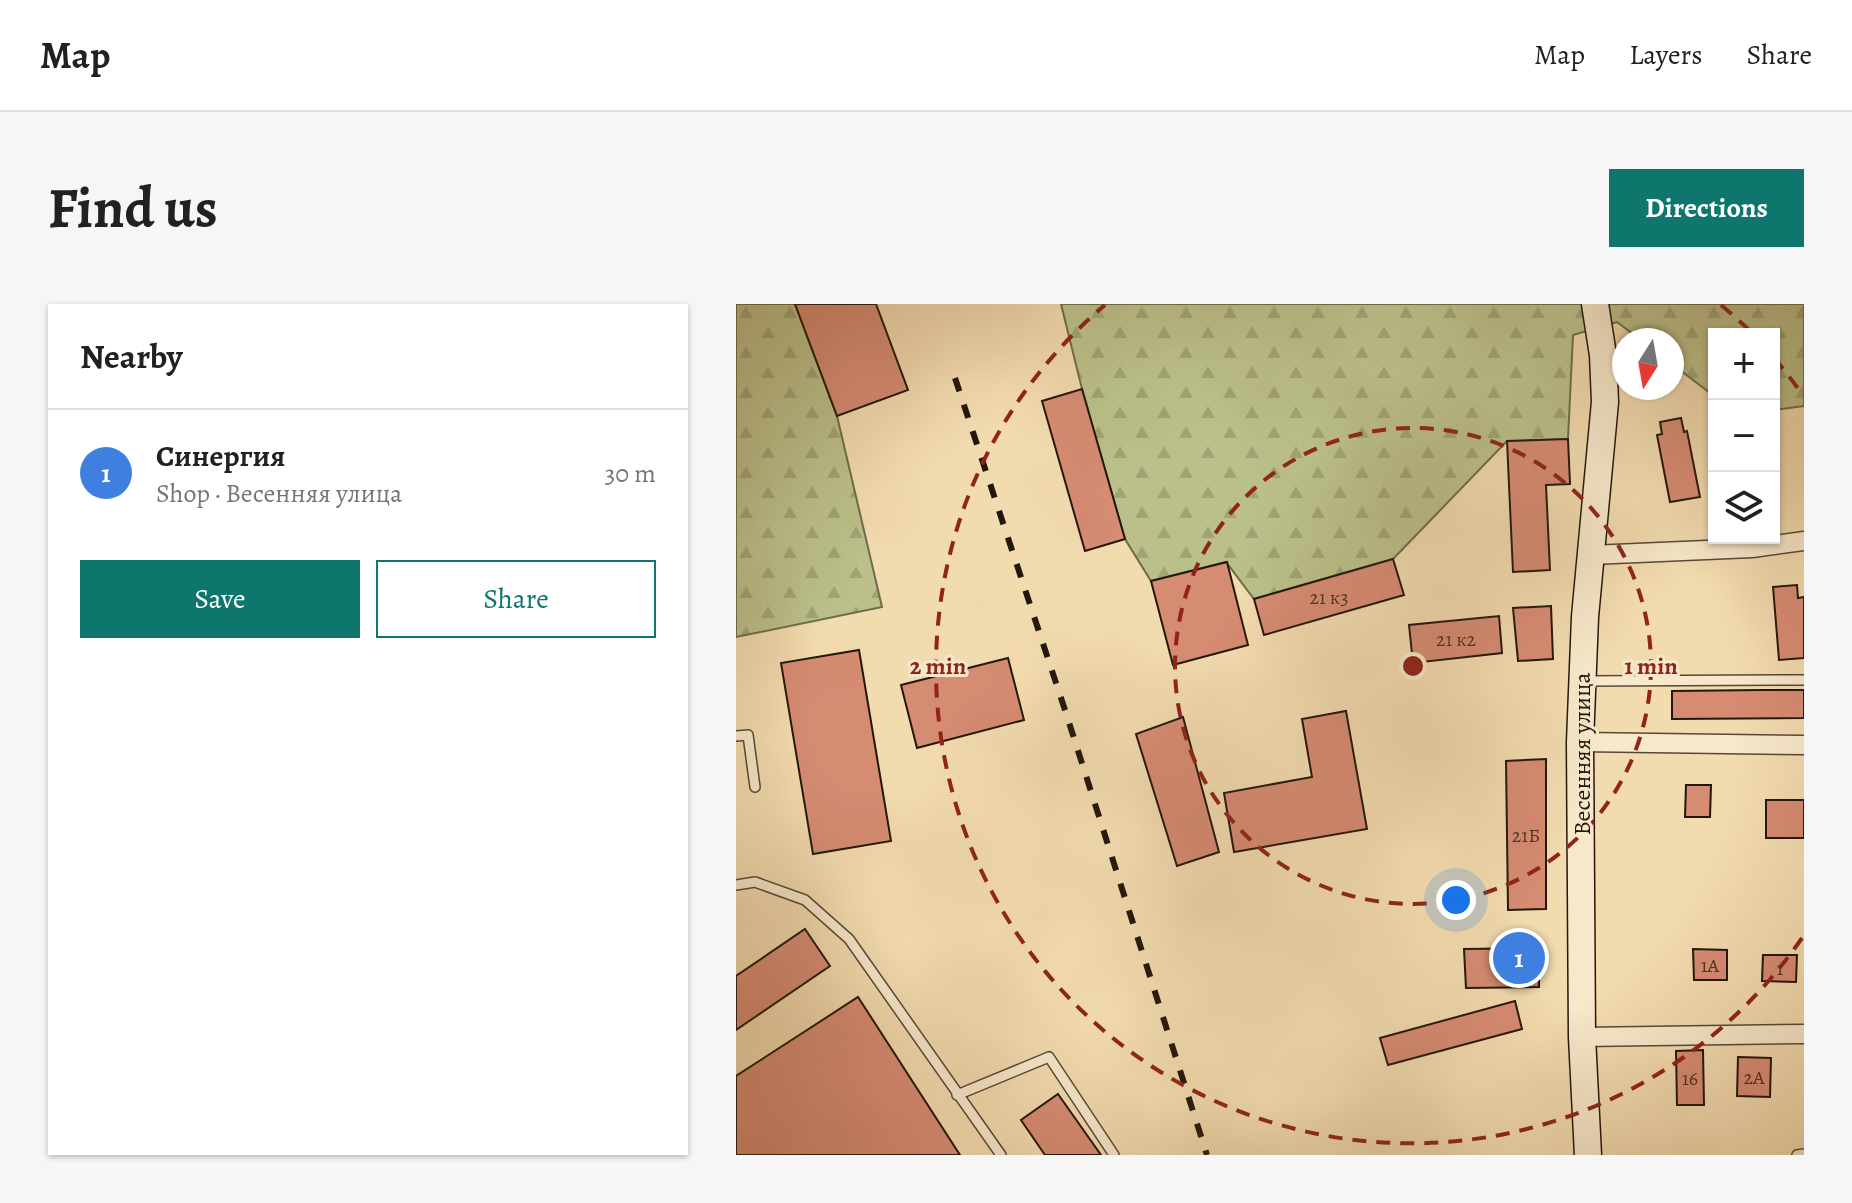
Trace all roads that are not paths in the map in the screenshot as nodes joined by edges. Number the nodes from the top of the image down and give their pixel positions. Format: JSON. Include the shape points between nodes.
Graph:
{"nodes":[{"id":1,"x":1595,"y":304,"type":"edge"},
{"id":2,"x":1804,"y":541,"type":"edge"},
{"id":3,"x":1591,"y":555,"type":"junction"},
{"id":4,"x":1804,"y":680,"type":"edge"},
{"id":5,"x":1581,"y":681,"type":"junction"},
{"id":6,"x":736,"y":736,"type":"edge"},
{"id":7,"x":1580,"y":742,"type":"junction"},
{"id":8,"x":1804,"y":745,"type":"edge"},
{"id":9,"x":755,"y":787,"type":"dead end"},
{"id":10,"x":736,"y":885,"type":"edge"},
{"id":11,"x":1804,"y":1034,"type":"edge"},
{"id":12,"x":1582,"y":1037,"type":"junction"},
{"id":13,"x":957,"y":1095,"type":"junction"},
{"id":14,"x":1804,"y":1154,"type":"edge"},
{"id":15,"x":1001,"y":1155,"type":"edge"},
{"id":16,"x":1114,"y":1155,"type":"edge"},
{"id":17,"x":1588,"y":1155,"type":"edge"},
{"id":18,"x":1797,"y":1155,"type":"edge"}],
"edges":[{"from":1,"to":3,"type":"main road","name":"Весенняя улица","via":[[1605,402]]},
{"from":2,"to":3,"type":"street"},
{"from":3,"to":5,"type":"main road","name":"Весенняя улица"},
{"from":4,"to":5,"type":"lane"},
{"from":5,"to":7,"type":"main road","name":"Весенняя улица"},
{"from":6,"to":9,"type":"lane","via":[[748,735]]},
{"from":7,"to":8,"type":"street"},
{"from":7,"to":12,"type":"main road","name":"Весенняя улица"},
{"from":10,"to":13,"type":"lane","via":[[755,882],[805,900],[849,939]]},
{"from":11,"to":12,"type":"street"},
{"from":12,"to":17,"type":"main road","name":"Весенняя улица"},
{"from":13,"to":15,"type":"lane"},
{"from":13,"to":16,"type":"lane","via":[[1049,1057]]},
{"from":14,"to":18,"type":"lane"}]}
